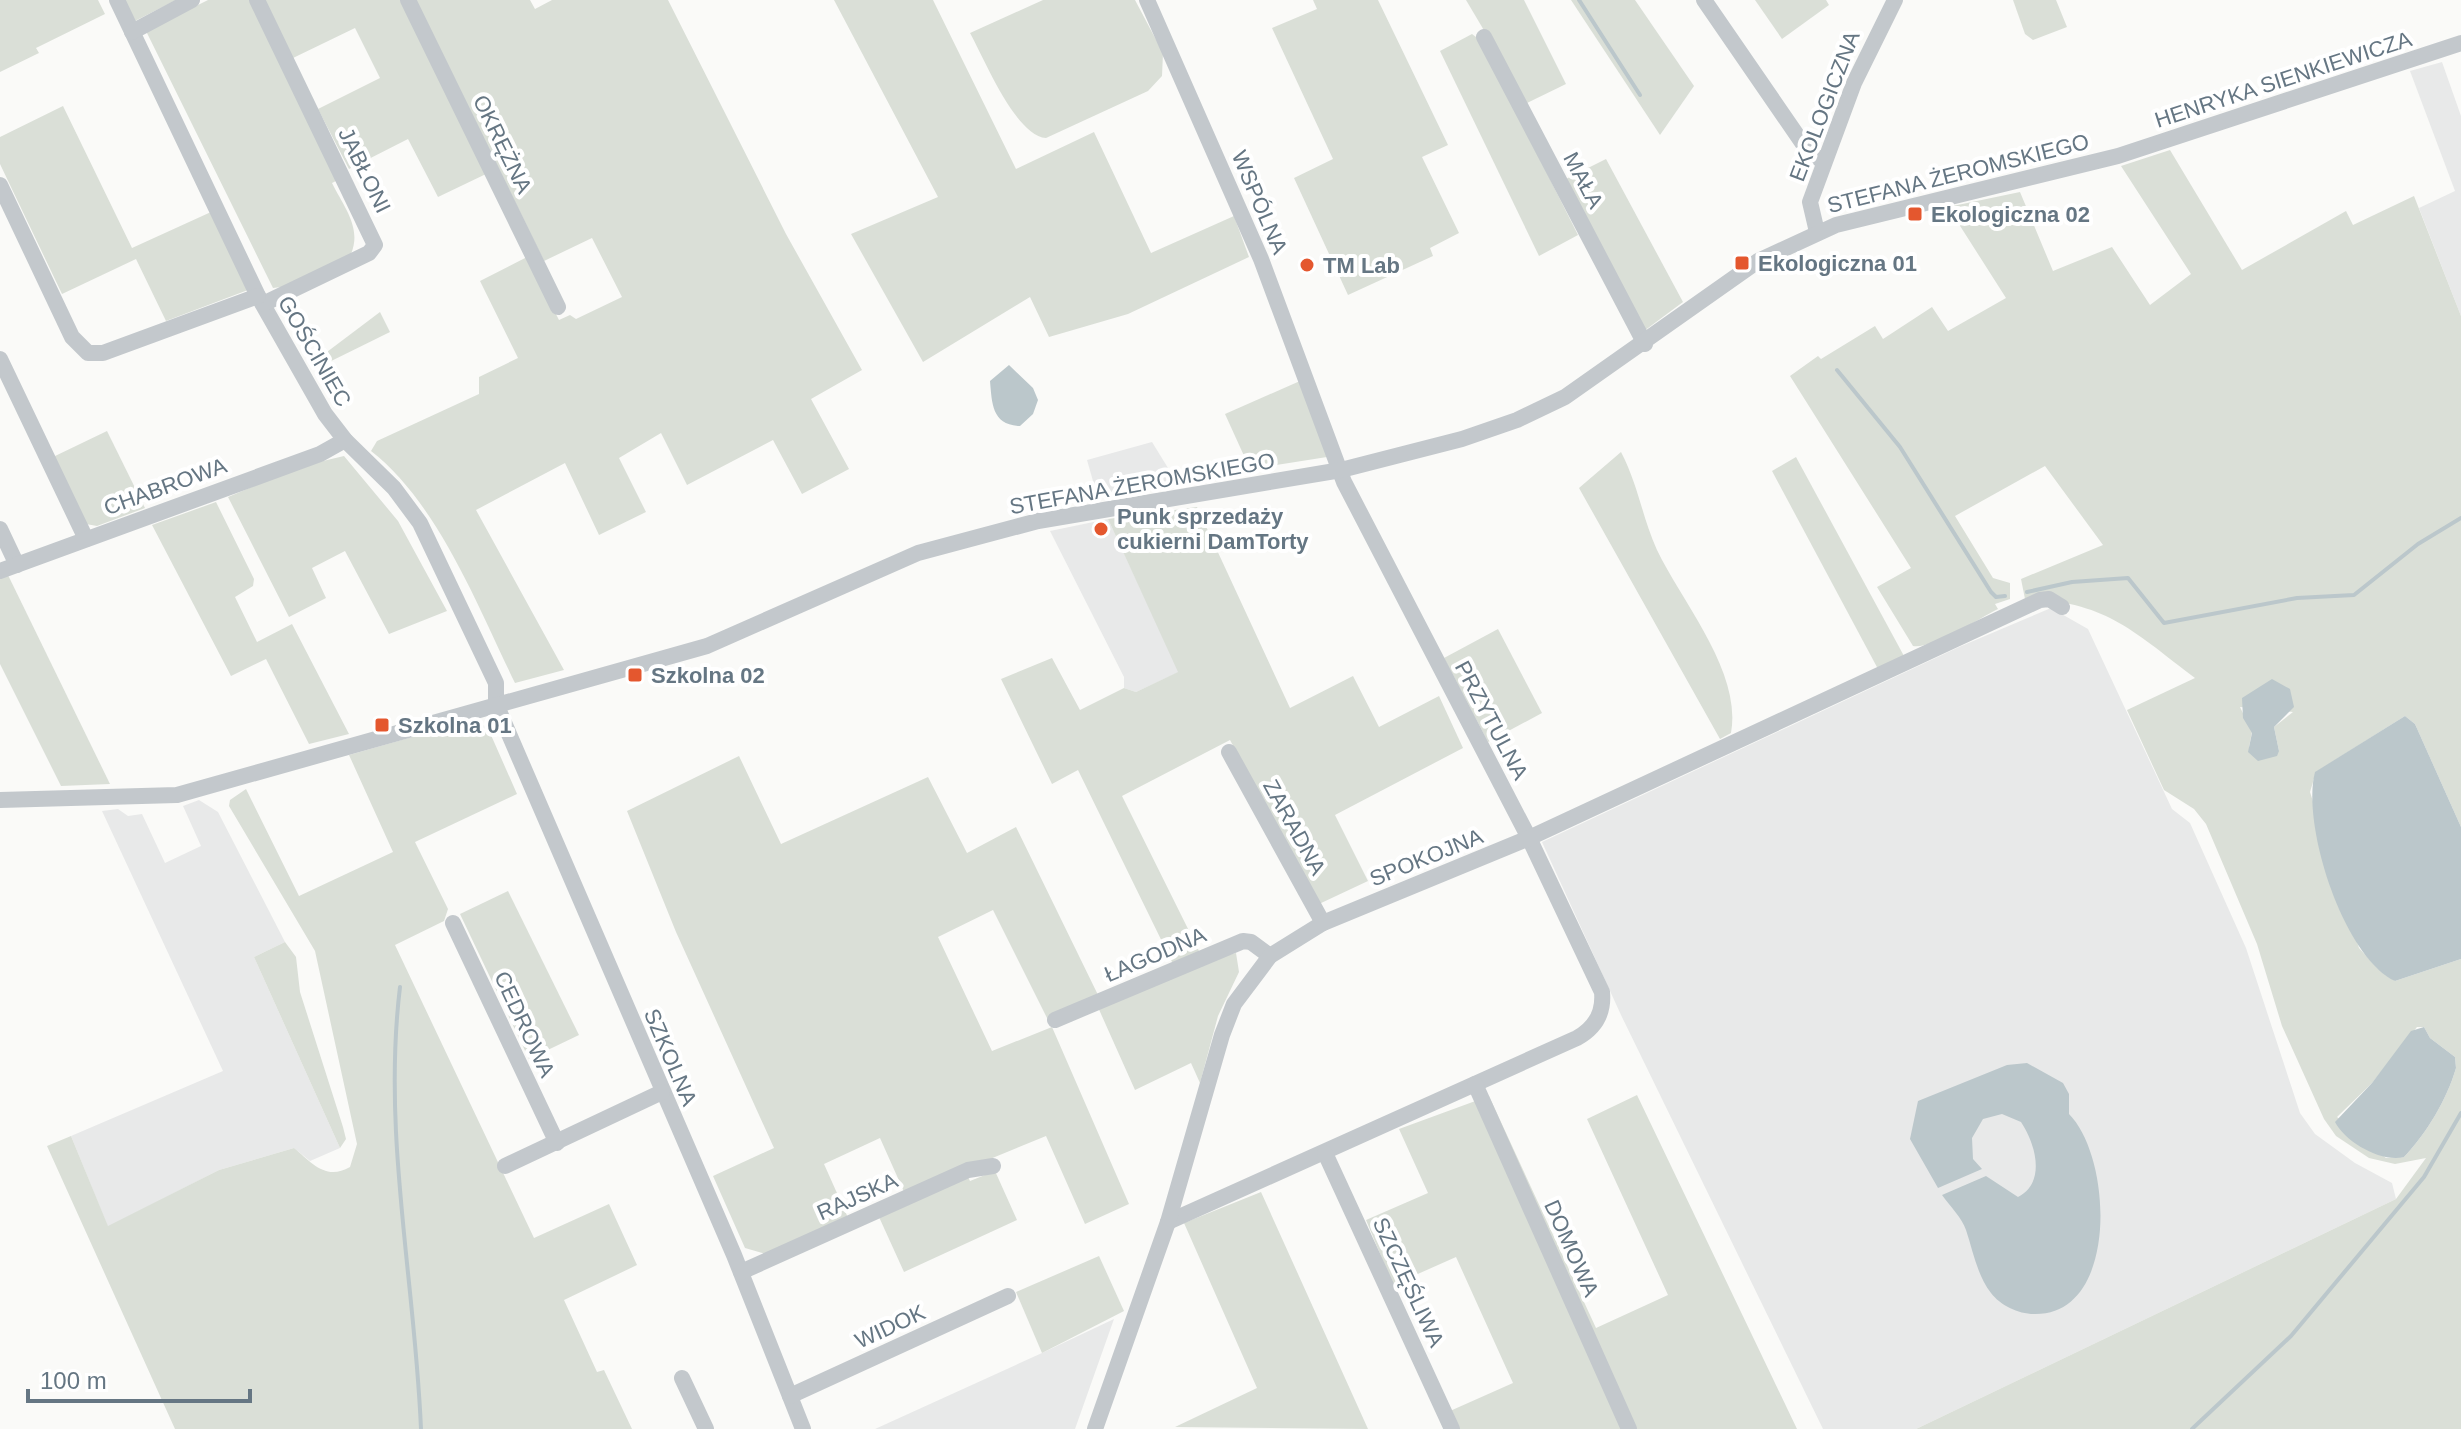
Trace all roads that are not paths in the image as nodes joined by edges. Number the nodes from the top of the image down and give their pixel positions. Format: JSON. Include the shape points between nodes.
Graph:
{"nodes":[{"id":1,"x":117,"y":0,"type":"edge"},
{"id":2,"x":192,"y":0,"type":"edge"},
{"id":3,"x":257,"y":0,"type":"edge"},
{"id":4,"x":408,"y":0,"type":"edge"},
{"id":5,"x":1147,"y":0,"type":"edge"},
{"id":6,"x":1704,"y":0,"type":"edge"},
{"id":7,"x":1892,"y":1,"type":"edge"},
{"id":8,"x":132,"y":32,"type":"junction"},
{"id":9,"x":1484,"y":37,"type":"dead end"},
{"id":10,"x":2461,"y":43,"type":"edge"},
{"id":11,"x":2118,"y":156,"type":"joint"},
{"id":12,"x":1824,"y":161,"type":"junction"},
{"id":13,"x":0,"y":185,"type":"edge"},
{"id":14,"x":1817,"y":232,"type":"junction"},
{"id":15,"x":260,"y":300,"type":"junction"},
{"id":16,"x":558,"y":307,"type":"dead end"},
{"id":17,"x":1645,"y":344,"type":"junction"},
{"id":18,"x":0,"y":359,"type":"edge"},
{"id":19,"x":345,"y":440,"type":"junction"},
{"id":20,"x":1341,"y":470,"type":"junction"},
{"id":21,"x":0,"y":529,"type":"edge"},
{"id":22,"x":86,"y":539,"type":"junction"},
{"id":23,"x":17,"y":565,"type":"junction"},
{"id":24,"x":0,"y":571,"type":"edge"},
{"id":25,"x":2062,"y":607,"type":"dead end"},
{"id":26,"x":496,"y":704,"type":"junction"},
{"id":27,"x":1229,"y":752,"type":"dead end"},
{"id":28,"x":0,"y":800,"type":"edge"},
{"id":29,"x":1529,"y":838,"type":"junction"},
{"id":30,"x":453,"y":923,"type":"dead end"},
{"id":31,"x":1323,"y":923,"type":"junction"},
{"id":32,"x":1270,"y":956,"type":"junction"},
{"id":33,"x":1055,"y":1020,"type":"dead end"},
{"id":34,"x":1475,"y":1084,"type":"junction"},
{"id":35,"x":662,"y":1092,"type":"junction"},
{"id":36,"x":557,"y":1143,"type":"junction"},
{"id":37,"x":1325,"y":1153,"type":"junction"},
{"id":38,"x":505,"y":1166,"type":"dead end"},
{"id":39,"x":993,"y":1166,"type":"dead end"},
{"id":40,"x":1168,"y":1222,"type":"junction"},
{"id":41,"x":741,"y":1272,"type":"junction"},
{"id":42,"x":1008,"y":1296,"type":"dead end"},
{"id":43,"x":682,"y":1378,"type":"dead end"},
{"id":44,"x":790,"y":1396,"type":"junction"},
{"id":45,"x":706,"y":1429,"type":"edge"},
{"id":46,"x":803,"y":1429,"type":"edge"},
{"id":47,"x":1095,"y":1429,"type":"edge"},
{"id":48,"x":1452,"y":1429,"type":"edge"},
{"id":49,"x":1629,"y":1429,"type":"edge"}],
"edges":[{"from":1,"to":8,"type":"street","name":"GOŚCINIEC"},
{"from":2,"to":8,"type":"street"},
{"from":3,"to":15,"type":"street","name":"JABŁONI","via":[[375,245],[369,253]]},
{"from":4,"to":16,"type":"street","name":"OKRĘŻNA"},
{"from":5,"to":20,"type":"street","name":"WSPÓLNA","via":[[1261,259]]},
{"from":6,"to":12,"type":"street","via":[[1810,154]]},
{"from":7,"to":12,"type":"street","name":"EKOLOGICZNA"},
{"from":8,"to":15,"type":"street","name":"GOŚCINIEC"},
{"from":9,"to":17,"type":"street","name":"MAŁA"},
{"from":10,"to":11,"type":"street","name":"HENRYKA SIENKIEWICZA"},
{"from":11,"to":14,"type":"street","name":"STEFANA ŻEROMSKIEGO"},
{"from":12,"to":14,"type":"street","name":"EKOLOGICZNA","via":[[1810,202]]},
{"from":13,"to":15,"type":"street","via":[[72,337],[88,353],[103,353]]},
{"from":14,"to":17,"type":"street","name":"STEFANA ŻEROMSKIEGO","via":[[1746,269]]},
{"from":15,"to":19,"type":"street","name":"GOŚCINIEC"},
{"from":17,"to":20,"type":"street","name":"STEFANA ŻEROMSKIEGO","via":[[1565,397],[1517,420]]},
{"from":18,"to":22,"type":"street"},
{"from":19,"to":22,"type":"street","name":"CHABROWA","via":[[320,454]]},
{"from":19,"to":26,"type":"street","name":"GOŚCINIEC","via":[[394,488],[420,523],[496,683]]},
{"from":20,"to":26,"type":"street","name":"STEFANA ŻEROMSKIEGO","via":[[1038,521],[918,553],[707,646]]},
{"from":20,"to":29,"type":"street","name":"PRZYTULNA"},
{"from":21,"to":23,"type":"street"},
{"from":22,"to":23,"type":"street","name":"CHABROWA"},
{"from":23,"to":24,"type":"street","name":"CHABROWA"},
{"from":25,"to":29,"type":"street","name":"SPOKOJNA","via":[[2040,600]]},
{"from":26,"to":28,"type":"street","name":"STEFANA ŻEROMSKIEGO","via":[[177,795]]},
{"from":26,"to":35,"type":"street","name":"SZKOLNA"},
{"from":27,"to":31,"type":"street","name":"ZARADNA"},
{"from":29,"to":31,"type":"street","name":"SPOKOJNA"},
{"from":29,"to":34,"type":"street","name":"PRZYTULNA","via":[[1602,992],[1601,1013],[1588,1032]]},
{"from":30,"to":36,"type":"street","name":"CEDROWA"},
{"from":31,"to":32,"type":"street","name":"SPOKOJNA"},
{"from":32,"to":33,"type":"street","name":"ŁAGODNA","via":[[1243,941]]},
{"from":32,"to":40,"type":"street","name":"SPOKOJNA","via":[[1234,1004],[1222,1035]]},
{"from":34,"to":37,"type":"street"},
{"from":34,"to":49,"type":"street","name":"DOMOWA"},
{"from":35,"to":36,"type":"street"},
{"from":35,"to":41,"type":"street","name":"SZKOLNA"},
{"from":36,"to":38,"type":"street"},
{"from":37,"to":40,"type":"street"},
{"from":37,"to":48,"type":"street","name":"SZCZĘŚLIWA"},
{"from":39,"to":41,"type":"street","name":"RAJSKA","via":[[968,1170]]},
{"from":40,"to":47,"type":"street","name":"SPOKOJNA"},
{"from":41,"to":44,"type":"street","name":"SZKOLNA"},
{"from":42,"to":44,"type":"street","name":"WIDOK"},
{"from":43,"to":45,"type":"street"},
{"from":44,"to":46,"type":"street","name":"SZKOLNA"}]}
